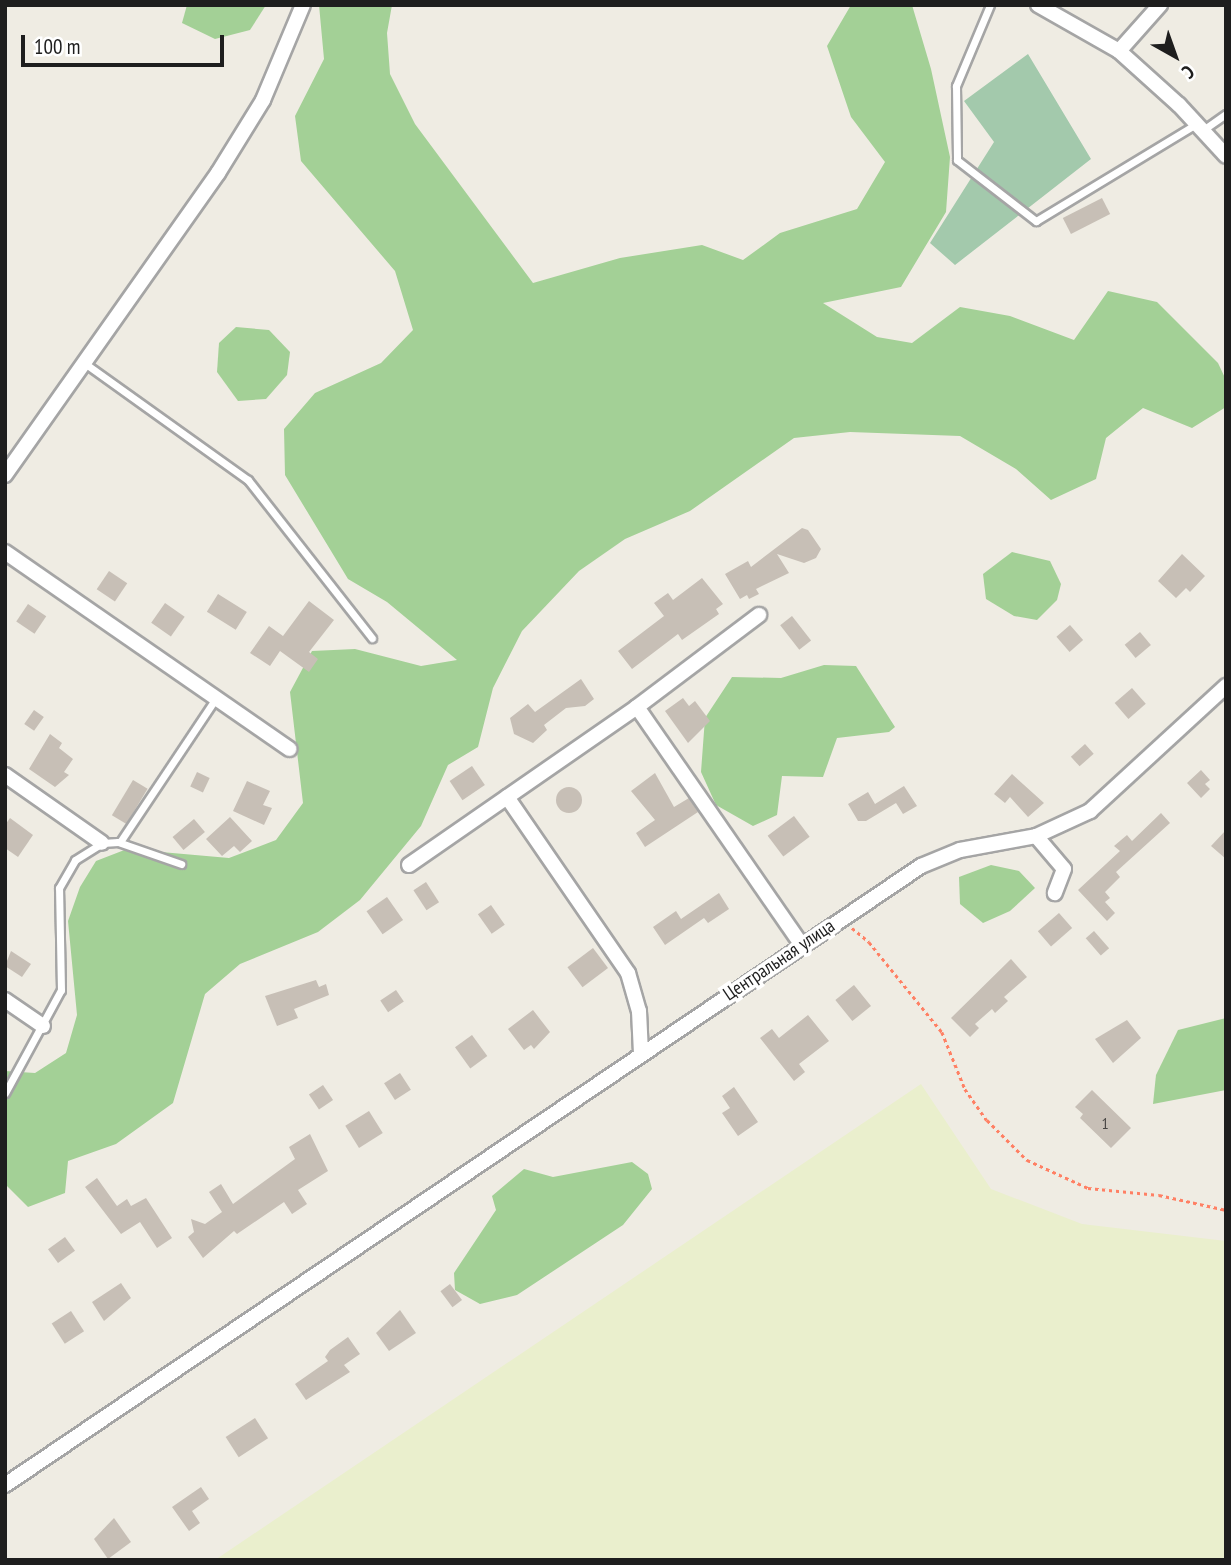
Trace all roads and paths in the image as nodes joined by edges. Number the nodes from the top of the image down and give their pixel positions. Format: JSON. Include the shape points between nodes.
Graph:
{"nodes":[{"id":1,"x":303,"y":5,"type":"edge"},
{"id":2,"x":990,"y":5,"type":"edge"},
{"id":3,"x":1038,"y":5,"type":"edge"},
{"id":4,"x":1160,"y":5,"type":"edge"},
{"id":5,"x":1119,"y":51,"type":"junction"},
{"id":6,"x":1226,"y":114,"type":"edge"},
{"id":7,"x":1199,"y":127,"type":"junction"},
{"id":8,"x":1226,"y":156,"type":"edge"},
{"id":9,"x":82,"y":361,"type":"junction"},
{"id":10,"x":5,"y":475,"type":"edge"},
{"id":11,"x":5,"y":552,"type":"edge"},
{"id":12,"x":759,"y":615,"type":"dead end"},
{"id":13,"x":372,"y":638,"type":"dead end"},
{"id":14,"x":1226,"y":686,"type":"edge"},
{"id":15,"x":216,"y":698,"type":"junction"},
{"id":16,"x":637,"y":707,"type":"junction"},
{"id":17,"x":290,"y":749,"type":"dead end"},
{"id":18,"x":5,"y":775,"type":"edge"},
{"id":19,"x":507,"y":797,"type":"junction"},
{"id":20,"x":1036,"y":836,"type":"junction"},
{"id":21,"x":120,"y":842,"type":"junction"},
{"id":22,"x":102,"y":843,"type":"junction"},
{"id":23,"x":181,"y":864,"type":"dead end"},
{"id":24,"x":409,"y":864,"type":"dead end"},
{"id":25,"x":1055,"y":893,"type":"dead end"},
{"id":26,"x":837,"y":920,"type":"junction"},
{"id":27,"x":802,"y":944,"type":"junction"},
{"id":28,"x":5,"y":1000,"type":"edge"},
{"id":29,"x":43,"y":1026,"type":"junction"},
{"id":30,"x":641,"y":1054,"type":"junction"},
{"id":31,"x":5,"y":1093,"type":"edge"},
{"id":32,"x":1226,"y":1210,"type":"edge"},
{"id":33,"x":5,"y":1485,"type":"edge"}],
"edges":[{"from":1,"to":9,"type":"street","via":[[263,100],[218,173]]},
{"from":2,"to":7,"type":"lane","via":[[956,86],[957,160],[1036,221]]},
{"from":3,"to":5,"type":"street"},
{"from":4,"to":5,"type":"street","via":[[1130,33]]},
{"from":5,"to":7,"type":"street"},
{"from":6,"to":7,"type":"lane"},
{"from":7,"to":8,"type":"street"},
{"from":9,"to":10,"type":"street"},
{"from":9,"to":13,"type":"lane","via":[[248,480]]},
{"from":11,"to":15,"type":"street"},
{"from":12,"to":16,"type":"street"},
{"from":14,"to":20,"type":"street","name":"Центральная улица","via":[[1090,811]]},
{"from":15,"to":17,"type":"street"},
{"from":15,"to":21,"type":"lane"},
{"from":16,"to":19,"type":"street"},
{"from":16,"to":27,"type":"street"},
{"from":18,"to":22,"type":"street"},
{"from":19,"to":24,"type":"street"},
{"from":19,"to":30,"type":"street","via":[[628,973],[639,1011]]},
{"from":20,"to":25,"type":"street","via":[[1064,869]]},
{"from":20,"to":26,"type":"street","name":"Центральная улица","via":[[960,850],[921,866]]},
{"from":21,"to":22,"type":"lane"},
{"from":21,"to":23,"type":"lane"},
{"from":22,"to":29,"type":"lane","via":[[75,860],[59,888],[61,990]]},
{"from":26,"to":27,"type":"street","name":"Центральная улица"},
{"from":26,"to":32,"type":"path","via":[[869,942],[942,1032],[965,1089],[1027,1160],[1088,1188],[1159,1195]]},
{"from":27,"to":30,"type":"street","name":"Центральная улица"},
{"from":28,"to":29,"type":"street"},
{"from":29,"to":31,"type":"lane"},
{"from":30,"to":33,"type":"street","name":"Центральная улица"}]}
